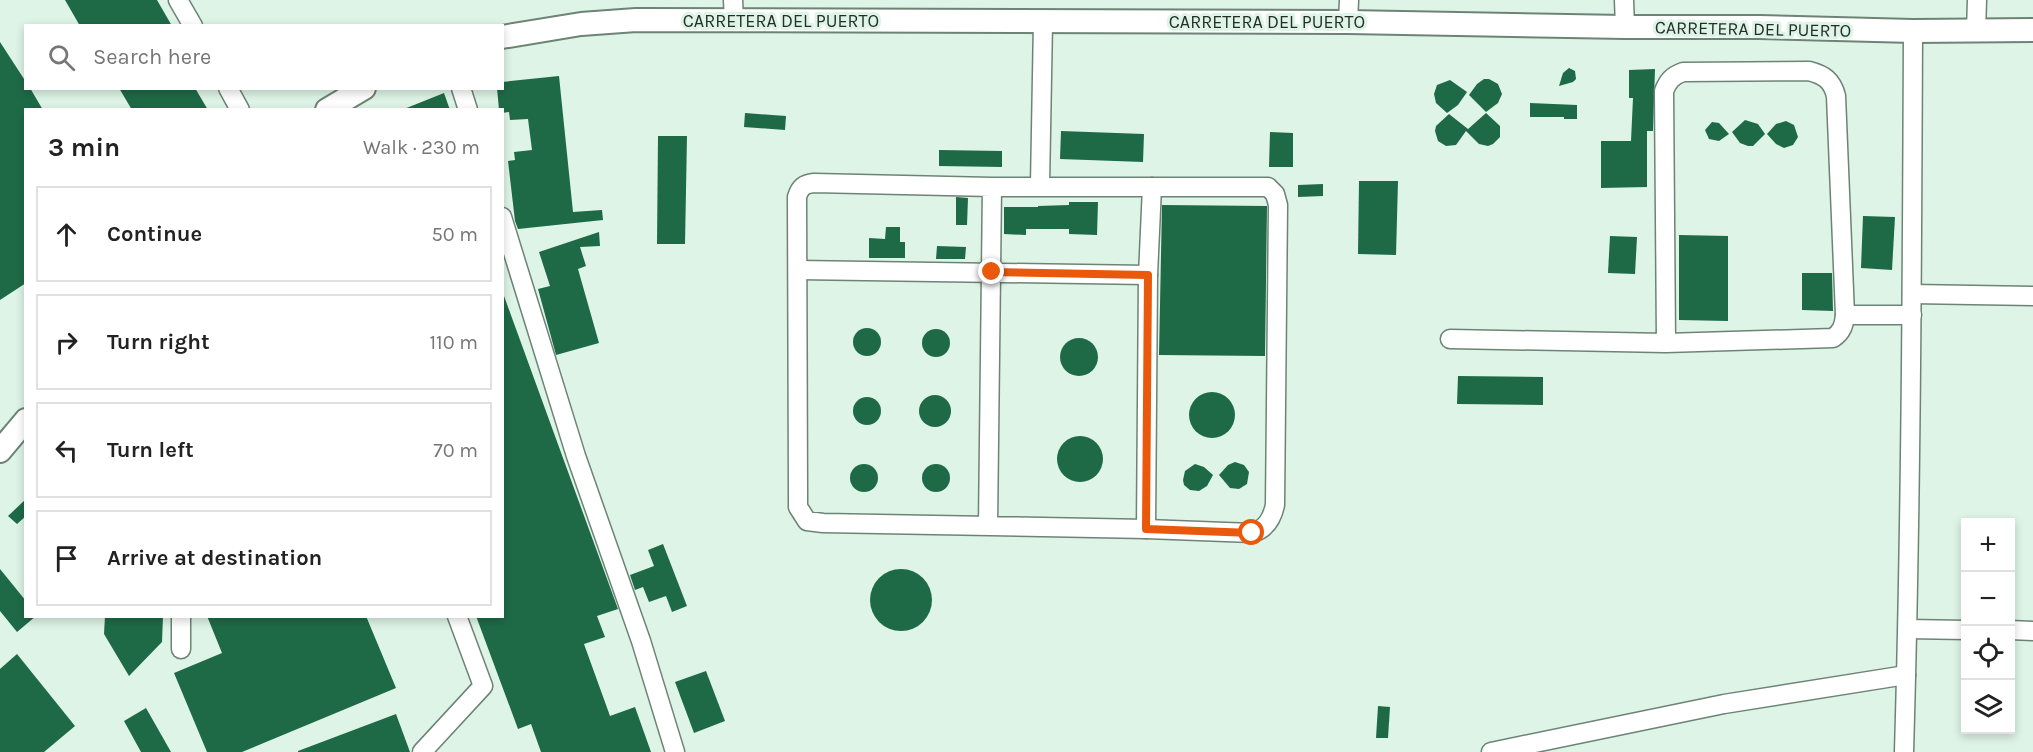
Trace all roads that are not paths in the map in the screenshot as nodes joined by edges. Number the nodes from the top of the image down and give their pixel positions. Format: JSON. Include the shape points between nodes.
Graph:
{"nodes":[{"id":1,"x":178,"y":0,"type":"edge"},
{"id":2,"x":1624,"y":0,"type":"edge"},
{"id":3,"x":1977,"y":0,"type":"edge"},
{"id":4,"x":734,"y":11,"type":"edge"},
{"id":5,"x":1348,"y":11,"type":"edge"},
{"id":6,"x":1043,"y":22,"type":"junction"},
{"id":7,"x":192,"y":24,"type":"edge"},
{"id":8,"x":1625,"y":27,"type":"junction"},
{"id":9,"x":2033,"y":30,"type":"edge"},
{"id":10,"x":1913,"y":31,"type":"junction"},
{"id":11,"x":1976,"y":31,"type":"junction"},
{"id":12,"x":504,"y":37,"type":"edge"},
{"id":13,"x":229,"y":90,"type":"edge"},
{"id":14,"x":361,"y":90,"type":"edge"},
{"id":15,"x":462,"y":90,"type":"edge"},
{"id":16,"x":239,"y":108,"type":"edge"},
{"id":17,"x":330,"y":108,"type":"edge"},
{"id":18,"x":467,"y":108,"type":"edge"},
{"id":19,"x":1040,"y":185,"type":"junction"},
{"id":20,"x":992,"y":186,"type":"junction"},
{"id":21,"x":1152,"y":187,"type":"junction"},
{"id":22,"x":504,"y":223,"type":"edge"},
{"id":23,"x":798,"y":270,"type":"junction"},
{"id":24,"x":992,"y":272,"type":"junction"},
{"id":25,"x":1148,"y":275,"type":"junction"},
{"id":26,"x":1912,"y":294,"type":"junction"},
{"id":27,"x":2033,"y":296,"type":"edge"},
{"id":28,"x":1845,"y":315,"type":"junction"},
{"id":29,"x":1912,"y":315,"type":"junction"},
{"id":30,"x":1450,"y":339,"type":"dead end"},
{"id":31,"x":1666,"y":343,"type":"junction"},
{"id":32,"x":24,"y":422,"type":"edge"},
{"id":33,"x":0,"y":451,"type":"edge"},
{"id":34,"x":988,"y":526,"type":"junction"},
{"id":35,"x":1146,"y":529,"type":"junction"},
{"id":36,"x":181,"y":618,"type":"edge"},
{"id":37,"x":458,"y":618,"type":"edge"},
{"id":38,"x":1908,"y":629,"type":"junction"},
{"id":39,"x":1961,"y":630,"type":"edge"},
{"id":40,"x":2015,"y":630,"type":"edge"},
{"id":41,"x":2033,"y":631,"type":"edge"},
{"id":42,"x":181,"y":649,"type":"dead end"},
{"id":43,"x":1906,"y":675,"type":"junction"},
{"id":44,"x":422,"y":752,"type":"edge"},
{"id":45,"x":675,"y":752,"type":"edge"},
{"id":46,"x":1491,"y":752,"type":"edge"},
{"id":47,"x":1904,"y":752,"type":"edge"}],
"edges":[{"from":1,"to":7,"type":"lane"},
{"from":2,"to":8,"type":"lane"},
{"from":3,"to":11,"type":"lane"},
{"from":4,"to":6,"type":"main road","name":"CARRETERA DEL PUERTO"},
{"from":4,"to":12,"type":"main road","name":"CARRETERA DEL PUERTO","via":[[603,22]]},
{"from":5,"to":6,"type":"main road","name":"CARRETERA DEL PUERTO"},
{"from":5,"to":8,"type":"main road","name":"CARRETERA DEL PUERTO"},
{"from":6,"to":19,"type":"lane"},
{"from":8,"to":10,"type":"main road","name":"CARRETERA DEL PUERTO"},
{"from":9,"to":11,"type":"main road","name":"CARRETERA DEL PUERTO"},
{"from":10,"to":11,"type":"main road","name":"CARRETERA DEL PUERTO"},
{"from":10,"to":26,"type":"lane"},
{"from":13,"to":16,"type":"lane"},
{"from":14,"to":17,"type":"main road"},
{"from":15,"to":18,"type":"lane"},
{"from":19,"to":20,"type":"lane"},
{"from":19,"to":21,"type":"lane"},
{"from":20,"to":23,"type":"lane","via":[[805,184],[797,197]]},
{"from":20,"to":24,"type":"lane"},
{"from":21,"to":25,"type":"lane"},
{"from":21,"to":35,"type":"lane","via":[[1268,187],[1275,194],[1275,506],[1262,530],[1252,533]]},
{"from":22,"to":45,"type":"lane","via":[[576,456]]},
{"from":23,"to":24,"type":"lane"},
{"from":23,"to":34,"type":"lane","via":[[798,507],[807,521]]},
{"from":24,"to":25,"type":"lane"},
{"from":24,"to":34,"type":"lane"},
{"from":25,"to":35,"type":"lane"},
{"from":26,"to":27,"type":"lane"},
{"from":26,"to":29,"type":"lane"},
{"from":28,"to":29,"type":"lane"},
{"from":28,"to":31,"type":"lane","via":[[1839,334],[1833,338]]},
{"from":28,"to":31,"type":"lane","via":[[1833,83],[1809,71],[1683,72],[1667,83],[1664,91]]},
{"from":29,"to":38,"type":"lane"},
{"from":30,"to":31,"type":"lane"},
{"from":32,"to":33,"type":"main road"},
{"from":34,"to":35,"type":"lane"},
{"from":36,"to":42,"type":"lane"},
{"from":37,"to":44,"type":"lane","via":[[483,686]]},
{"from":38,"to":39,"type":"lane"},
{"from":38,"to":43,"type":"lane"},
{"from":40,"to":41,"type":"lane"},
{"from":43,"to":46,"type":"lane","via":[[1724,704]]},
{"from":43,"to":47,"type":"lane"}]}
